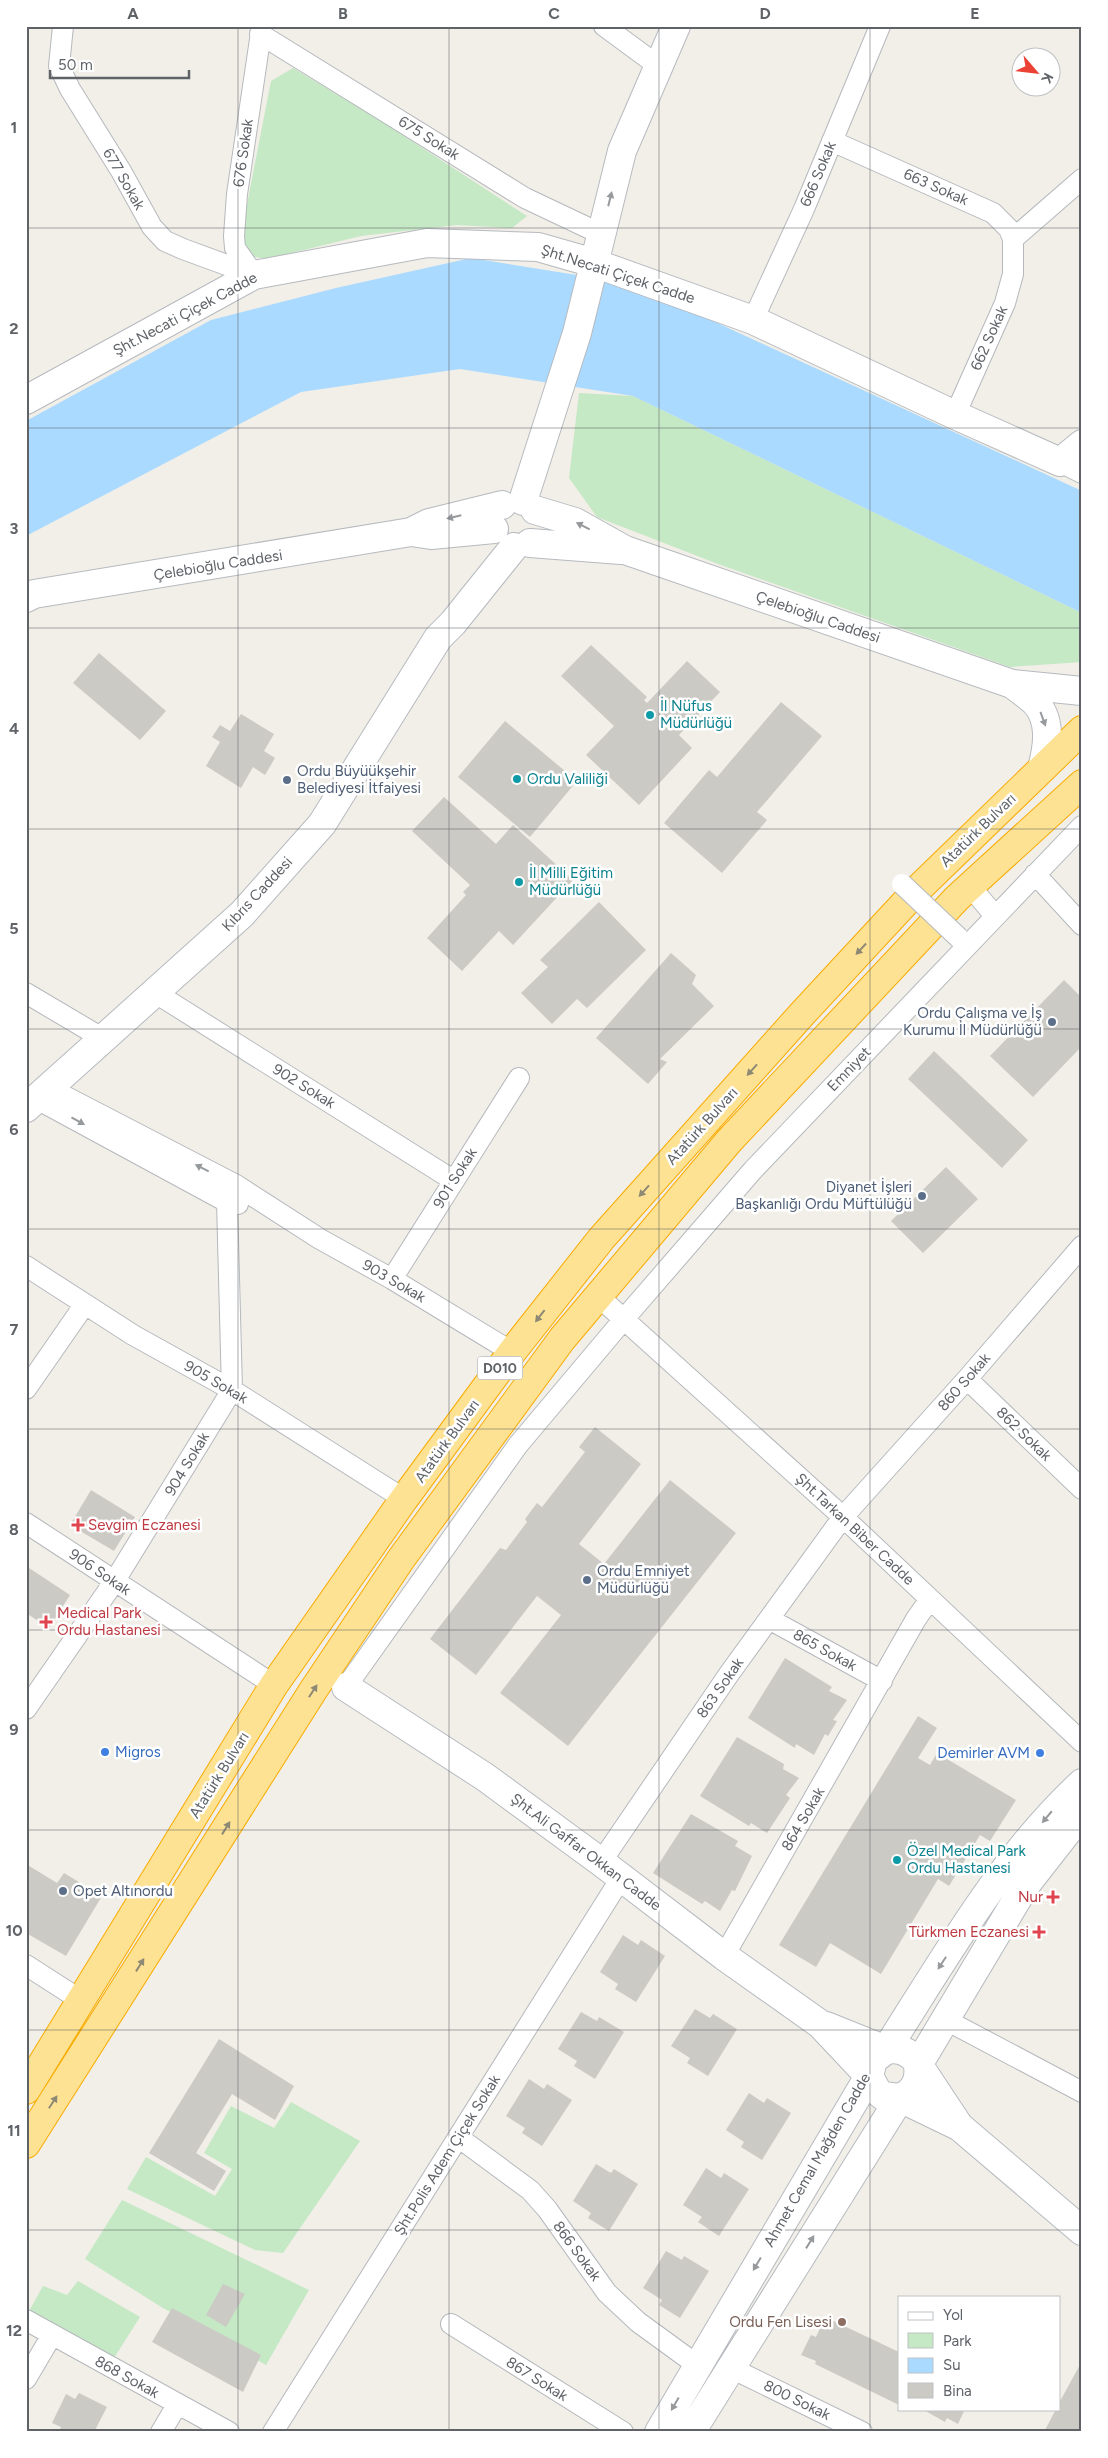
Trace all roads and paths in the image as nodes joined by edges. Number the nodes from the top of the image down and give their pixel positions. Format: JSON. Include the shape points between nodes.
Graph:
{"nodes":[{"id":1,"x":63,"y":26,"type":"edge"},
{"id":2,"x":604,"y":26,"type":"edge"},
{"id":3,"x":676,"y":26,"type":"edge"},
{"id":4,"x":880,"y":26,"type":"edge"},
{"id":5,"x":261,"y":30,"type":"edge"},
{"id":6,"x":657,"y":65,"type":"junction"},
{"id":7,"x":832,"y":141,"type":"junction"},
{"id":8,"x":1082,"y":179,"type":"edge"},
{"id":9,"x":602,"y":234,"type":"junction"},
{"id":10,"x":1013,"y":248,"type":"junction"},
{"id":11,"x":594,"y":263,"type":"junction"},
{"id":12,"x":254,"y":275,"type":"junction"},
{"id":13,"x":753,"y":320,"type":"junction"},
{"id":14,"x":26,"y":400,"type":"edge"},
{"id":15,"x":955,"y":416,"type":"junction"},
{"id":16,"x":1082,"y":444,"type":"edge"},
{"id":17,"x":1071,"y":467,"type":"edge"},
{"id":18,"x":513,"y":524,"type":"junction"},
{"id":19,"x":26,"y":598,"type":"edge"},
{"id":20,"x":1012,"y":684,"type":"junction"},
{"id":21,"x":1082,"y":691,"type":"edge"},
{"id":22,"x":1082,"y":730,"type":"edge"},
{"id":23,"x":1042,"y":768,"type":"junction"},
{"id":24,"x":1082,"y":784,"type":"edge"},
{"id":25,"x":1082,"y":826,"type":"edge"},
{"id":26,"x":1034,"y":874,"type":"junction"},
{"id":27,"x":902,"y":884,"type":"dead end"},
{"id":28,"x":970,"y":886,"type":"junction"},
{"id":29,"x":995,"y":916,"type":"junction"},
{"id":30,"x":1082,"y":924,"type":"edge"},
{"id":31,"x":960,"y":938,"type":"dead end"},
{"id":32,"x":154,"y":992,"type":"junction"},
{"id":33,"x":26,"y":993,"type":"edge"},
{"id":34,"x":102,"y":1038,"type":"junction"},
{"id":35,"x":518,"y":1078,"type":"dead end"},
{"id":36,"x":36,"y":1098,"type":"edge"},
{"id":37,"x":453,"y":1180,"type":"junction"},
{"id":38,"x":231,"y":1194,"type":"junction"},
{"id":39,"x":1082,"y":1246,"type":"edge"},
{"id":40,"x":26,"y":1266,"type":"edge"},
{"id":41,"x":392,"y":1279,"type":"junction"},
{"id":42,"x":598,"y":1296,"type":"junction"},
{"id":43,"x":85,"y":1304,"type":"junction"},
{"id":44,"x":624,"y":1319,"type":"junction"},
{"id":45,"x":512,"y":1352,"type":"junction"},
{"id":46,"x":967,"y":1379,"type":"junction"},
{"id":47,"x":26,"y":1389,"type":"edge"},
{"id":48,"x":232,"y":1390,"type":"junction"},
{"id":49,"x":1082,"y":1489,"type":"edge"},
{"id":50,"x":404,"y":1499,"type":"junction"},
{"id":51,"x":843,"y":1517,"type":"junction"},
{"id":52,"x":26,"y":1523,"type":"edge"},
{"id":53,"x":114,"y":1582,"type":"junction"},
{"id":54,"x":930,"y":1599,"type":"junction"},
{"id":55,"x":769,"y":1619,"type":"junction"},
{"id":56,"x":882,"y":1681,"type":"junction"},
{"id":57,"x":274,"y":1685,"type":"junction"},
{"id":58,"x":346,"y":1687,"type":"joint"},
{"id":59,"x":26,"y":1709,"type":"edge"},
{"id":60,"x":1082,"y":1742,"type":"edge"},
{"id":61,"x":1082,"y":1783,"type":"edge"},
{"id":62,"x":1082,"y":1813,"type":"edge"},
{"id":63,"x":611,"y":1870,"type":"junction"},
{"id":64,"x":724,"y":1956,"type":"junction"},
{"id":65,"x":26,"y":1965,"type":"edge"},
{"id":66,"x":82,"y":2000,"type":"junction"},
{"id":67,"x":946,"y":2020,"type":"junction"},
{"id":68,"x":820,"y":2024,"type":"junction"},
{"id":69,"x":886,"y":2050,"type":"junction"},
{"id":70,"x":918,"y":2065,"type":"junction"},
{"id":71,"x":869,"y":2076,"type":"junction"},
{"id":72,"x":26,"y":2090,"type":"edge"},
{"id":73,"x":1082,"y":2092,"type":"edge"},
{"id":74,"x":900,"y":2098,"type":"junction"},
{"id":75,"x":960,"y":2127,"type":"junction"},
{"id":76,"x":458,"y":2137,"type":"junction"},
{"id":77,"x":26,"y":2144,"type":"edge"},
{"id":78,"x":1082,"y":2231,"type":"edge"},
{"id":79,"x":26,"y":2320,"type":"edge"},
{"id":80,"x":451,"y":2324,"type":"dead end"},
{"id":81,"x":52,"y":2335,"type":"junction"},
{"id":82,"x":697,"y":2365,"type":"junction"},
{"id":83,"x":731,"y":2368,"type":"junction"},
{"id":84,"x":26,"y":2379,"type":"edge"},
{"id":85,"x":177,"y":2405,"type":"junction"},
{"id":86,"x":161,"y":2432,"type":"edge"},
{"id":87,"x":229,"y":2432,"type":"edge"},
{"id":88,"x":273,"y":2432,"type":"edge"},
{"id":89,"x":623,"y":2432,"type":"edge"},
{"id":90,"x":659,"y":2432,"type":"edge"},
{"id":91,"x":691,"y":2432,"type":"edge"},
{"id":92,"x":862,"y":2432,"type":"edge"}],
"edges":[{"from":1,"to":12,"type":"street","name":"677 Sokak","via":[[60,66],[70,89],[152,227],[174,245]]},
{"from":2,"to":6,"type":"street"},
{"from":3,"to":6,"type":"main road"},
{"from":4,"to":7,"type":"street","name":"666 Sokak"},
{"from":5,"to":9,"type":"street","name":"675 Sokak","via":[[525,198]]},
{"from":5,"to":12,"type":"street","name":"676 Sokak","via":[[234,236],[235,248]]},
{"from":9,"to":6,"type":"main road","one_way":true,"via":[[622,150]]},
{"from":7,"to":10,"type":"street","name":"663 Sokak","via":[[993,213],[1009,229]]},
{"from":7,"to":13,"type":"street","name":"666 Sokak"},
{"from":8,"to":10,"type":"street"},
{"from":9,"to":11,"type":"main road"},
{"from":10,"to":15,"type":"street","name":"662 Sokak","via":[[1013,274],[1005,303]]},
{"from":11,"to":12,"type":"main road","name":"Şht.Necati Çiçek Cadde","via":[[538,247],[428,243]]},
{"from":11,"to":13,"type":"main road","name":"Şht.Necati Çiçek Cadde"},
{"from":11,"to":18,"type":"main road","via":[[577,333]]},
{"from":12,"to":14,"type":"main road","name":"Şht.Necati Çiçek Cadde"},
{"from":13,"to":15,"type":"main road","name":"Şht.Necati Çiçek Cadde"},
{"from":15,"to":17,"type":"main road","name":"Şht.Necati Çiçek Cadde"},
{"from":16,"to":17,"type":"main road"},
{"from":18,"to":19,"type":"main road","name":"Çelebioğlu Caddesi","via":[[429,523],[411,532],[34,594]]},
{"from":18,"to":20,"type":"main road","name":"Çelebioğlu Caddesi","via":[[575,522],[625,550]]},
{"from":18,"to":32,"type":"main road","name":"Kıbrıs Caddesi","via":[[453,623],[438,638],[322,824],[242,914]]},
{"from":20,"to":21,"type":"main road"},
{"from":20,"to":23,"type":"main road","one_way":true,"via":[[1035,702],[1044,720],[1049,744]]},
{"from":22,"to":23,"type":"highway","name":"Atatürk Bulvarı","number":"D010"},
{"from":23,"to":45,"type":"highway","name":"Atatürk Bulvarı","number":"D010","one_way":true,"via":[[917,890],[886,912],[802,1014],[601,1239]]},
{"from":24,"to":28,"type":"highway","name":"Atatürk Bulvarı","number":"D010"},
{"from":25,"to":26,"type":"street","name":"Emniyet"},
{"from":26,"to":29,"type":"street","name":"Emniyet"},
{"from":26,"to":30,"type":"street"},
{"from":27,"to":31,"type":"street","bridge":true},
{"from":28,"to":29,"type":"street"},
{"from":28,"to":42,"type":"highway","name":"Atatürk Bulvarı","number":"D010","via":[[729,1141]]},
{"from":29,"to":44,"type":"street","name":"Emniyet","via":[[753,1170]]},
{"from":32,"to":34,"type":"main road","name":"Kıbrıs Caddesi"},
{"from":32,"to":37,"type":"street","name":"902 Sokak"},
{"from":33,"to":34,"type":"street"},
{"from":34,"to":36,"type":"main road","name":"Kıbrıs Caddesi"},
{"from":35,"to":37,"type":"street","name":"901 Sokak"},
{"from":36,"to":38,"type":"street","name":"903 Sokak"},
{"from":37,"to":41,"type":"street","name":"901 Sokak"},
{"from":38,"to":41,"type":"street","name":"903 Sokak","via":[[275,1210]]},
{"from":38,"to":48,"type":"street"},
{"from":39,"to":46,"type":"street","name":"860 Sokak"},
{"from":40,"to":43,"type":"street","name":"905 Sokak"},
{"from":41,"to":45,"type":"street","name":"903 Sokak"},
{"from":42,"to":44,"type":"street","name":"Şht.Tarkan Biber Cadde"},
{"from":77,"to":42,"type":"highway","name":"Atatürk Bulvarı","number":"D010","one_way":true,"via":[[395,1567],[562,1338]]},
{"from":43,"to":47,"type":"street"},
{"from":43,"to":48,"type":"street","name":"905 Sokak","via":[[133,1335]]},
{"from":44,"to":51,"type":"street","name":"Şht.Tarkan Biber Cadde"},
{"from":44,"to":58,"type":"street","name":"Emniyet","via":[[518,1445]]},
{"from":45,"to":50,"type":"highway","name":"Atatürk Bulvarı","number":"D010"},
{"from":46,"to":49,"type":"street","name":"862 Sokak"},
{"from":46,"to":51,"type":"street","name":"860 Sokak"},
{"from":48,"to":50,"type":"street","name":"905 Sokak"},
{"from":48,"to":53,"type":"street","name":"904 Sokak"},
{"from":50,"to":57,"type":"highway","name":"Atatürk Bulvarı","number":"D010"},
{"from":51,"to":54,"type":"street","name":"Şht.Tarkan Biber Cadde"},
{"from":51,"to":55,"type":"street","name":"863 Sokak"},
{"from":52,"to":53,"type":"street","name":"906 Sokak"},
{"from":53,"to":57,"type":"street","name":"906 Sokak"},
{"from":53,"to":59,"type":"street","name":"904 Sokak"},
{"from":54,"to":56,"type":"street","name":"864 Sokak"},
{"from":54,"to":60,"type":"street","name":"Şht.Tarkan Biber Cadde"},
{"from":55,"to":56,"type":"street","name":"865 Sokak"},
{"from":55,"to":63,"type":"street","name":"863 Sokak"},
{"from":56,"to":64,"type":"street","name":"864 Sokak"},
{"from":57,"to":66,"type":"highway","name":"Atatürk Bulvarı","number":"D010"},
{"from":58,"to":63,"type":"main road","name":"Şht.Ali Gaffar Okkan Cadde","via":[[485,1777]]},
{"from":61,"to":69,"type":"main road","name":"Ahmet Cemal Mağden Cadde","one_way":true,"via":[[1049,1813],[977,1910]]},
{"from":62,"to":67,"type":"main road","via":[[1025,1886]]},
{"from":63,"to":64,"type":"main road","name":"Şht.Ali Gaffar Okkan Cadde"},
{"from":63,"to":76,"type":"street","name":"Şht.Polis Adem Çiçek Sokak"},
{"from":64,"to":68,"type":"main road","name":"Şht.Ali Gaffar Okkan Cadde"},
{"from":65,"to":66,"type":"street"},
{"from":66,"to":72,"type":"highway","name":"Atatürk Bulvarı","number":"D010"},
{"from":67,"to":70,"type":"main road"},
{"from":67,"to":73,"type":"street"},
{"from":68,"to":69,"type":"main road","name":"Şht.Ali Gaffar Okkan Cadde"},
{"from":68,"to":71,"type":"main road","name":"Şht.Ali Gaffar Okkan Cadde"},
{"from":69,"to":70,"type":"main road","name":"Şht.Ali Gaffar Okkan Cadde","via":[[902,2050]]},
{"from":69,"to":71,"type":"main road","name":"Ahmet Cemal Mağden Cadde","via":[[873,2060]]},
{"from":70,"to":74,"type":"main road","via":[[919,2074],[914,2088]]},
{"from":70,"to":75,"type":"main road","name":"Şht.Ali Gaffar Okkan Cadde"},
{"from":71,"to":74,"type":"main road","name":"Şht.Ali Gaffar Okkan Cadde","via":[[883,2096]]},
{"from":71,"to":82,"type":"main road","name":"Ahmet Cemal Mağden Cadde","one_way":true},
{"from":74,"to":75,"type":"main road","name":"Şht.Ali Gaffar Okkan Cadde"},
{"from":83,"to":74,"type":"main road","one_way":true},
{"from":75,"to":78,"type":"main road","name":"Şht.Ali Gaffar Okkan Cadde"},
{"from":76,"to":82,"type":"street","name":"866 Sokak","via":[[530,2190],[607,2292],[638,2322]]},
{"from":76,"to":88,"type":"street","name":"Şht.Polis Adem Çiçek Sokak"},
{"from":79,"to":81,"type":"street","name":"868 Sokak"},
{"from":80,"to":89,"type":"street","name":"867 Sokak"},
{"from":81,"to":84,"type":"street"},
{"from":81,"to":85,"type":"street","name":"868 Sokak"},
{"from":82,"to":90,"type":"main road","name":"Ahmet Cemal Mağden Cadde","one_way":true},
{"from":83,"to":91,"type":"main road"},
{"from":83,"to":92,"type":"street","name":"800 Sokak"},
{"from":85,"to":86,"type":"street"},
{"from":85,"to":87,"type":"street","name":"868 Sokak"}]}
